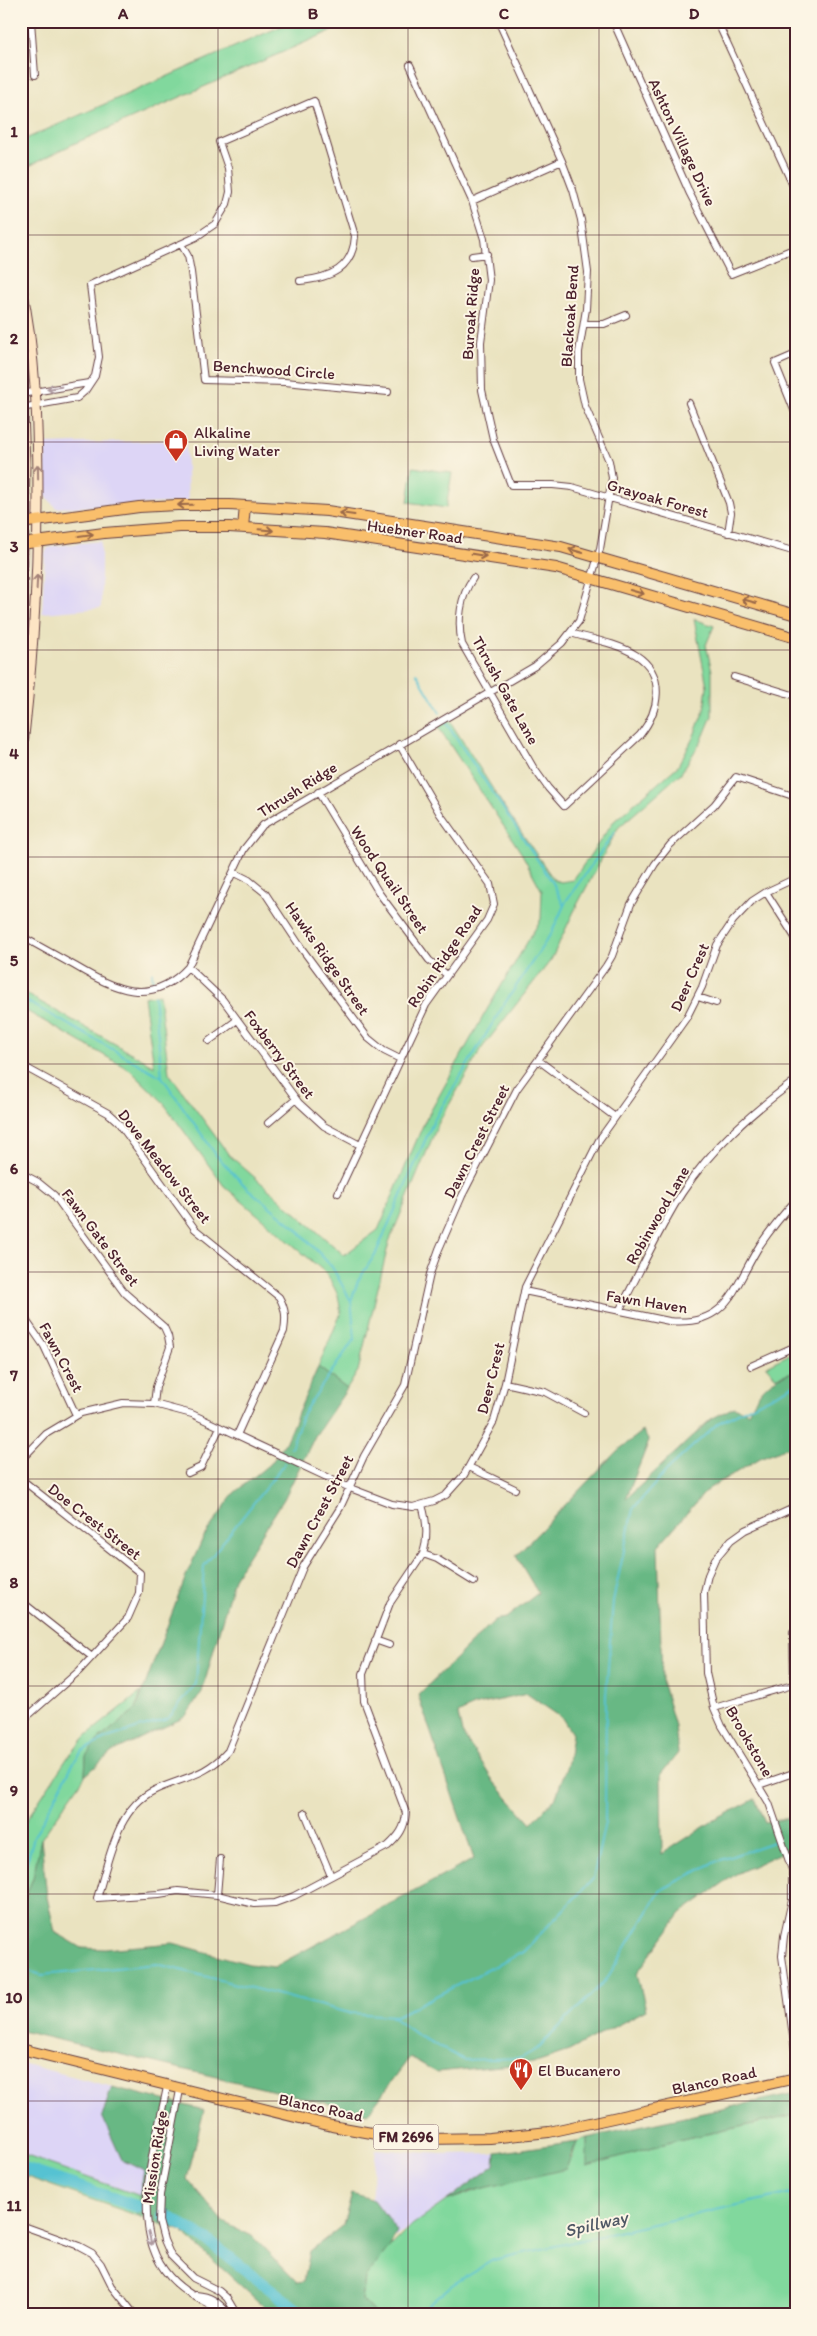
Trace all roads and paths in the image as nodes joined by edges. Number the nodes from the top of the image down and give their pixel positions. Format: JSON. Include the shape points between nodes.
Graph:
{"nodes":[{"id":1,"x":31,"y":21,"type":"edge"},
{"id":2,"x":622,"y":21,"type":"edge"},
{"id":3,"x":717,"y":21,"type":"edge"},
{"id":4,"x":614,"y":23,"type":"edge"},
{"id":5,"x":501,"y":26,"type":"dead end"},
{"id":6,"x":410,"y":65,"type":"dead end"},
{"id":7,"x":35,"y":75,"type":"dead end"},
{"id":8,"x":562,"y":161,"type":"junction"},
{"id":9,"x":796,"y":192,"type":"edge"},
{"id":10,"x":472,"y":200,"type":"junction"},
{"id":11,"x":181,"y":244,"type":"junction"},
{"id":12,"x":796,"y":248,"type":"edge"},
{"id":13,"x":487,"y":254,"type":"junction"},
{"id":14,"x":472,"y":256,"type":"dead end"},
{"id":15,"x":300,"y":281,"type":"dead end"},
{"id":16,"x":21,"y":284,"type":"edge"},
{"id":17,"x":626,"y":315,"type":"dead end"},
{"id":18,"x":584,"y":324,"type":"junction"},
{"id":19,"x":796,"y":354,"type":"edge"},
{"id":20,"x":21,"y":361,"type":"edge"},
{"id":21,"x":89,"y":383,"type":"junction"},
{"id":22,"x":71,"y":386,"type":"junction"},
{"id":23,"x":36,"y":391,"type":"junction"},
{"id":24,"x":388,"y":392,"type":"dead end"},
{"id":25,"x":23,"y":394,"type":"edge"},
{"id":26,"x":72,"y":399,"type":"junction"},
{"id":27,"x":689,"y":403,"type":"dead end"},
{"id":28,"x":37,"y":406,"type":"junction"},
{"id":29,"x":23,"y":408,"type":"edge"},
{"id":30,"x":796,"y":415,"type":"edge"},
{"id":31,"x":511,"y":485,"type":"joint"},
{"id":32,"x":610,"y":498,"type":"junction"},
{"id":33,"x":245,"y":506,"type":"junction"},
{"id":34,"x":38,"y":520,"type":"junction"},
{"id":35,"x":23,"y":523,"type":"edge"},
{"id":36,"x":243,"y":528,"type":"junction"},
{"id":37,"x":728,"y":533,"type":"junction"},
{"id":38,"x":38,"y":542,"type":"junction"},
{"id":39,"x":23,"y":544,"type":"edge"},
{"id":40,"x":796,"y":552,"type":"edge"},
{"id":41,"x":598,"y":557,"type":"junction"},
{"id":42,"x":473,"y":578,"type":"dead end"},
{"id":43,"x":592,"y":578,"type":"junction"},
{"id":44,"x":796,"y":615,"type":"edge"},
{"id":45,"x":570,"y":633,"type":"junction"},
{"id":46,"x":21,"y":636,"type":"edge"},
{"id":47,"x":796,"y":638,"type":"edge"},
{"id":48,"x":734,"y":677,"type":"dead end"},
{"id":49,"x":21,"y":681,"type":"edge"},
{"id":50,"x":31,"y":683,"type":"junction"},
{"id":51,"x":488,"y":692,"type":"junction"},
{"id":52,"x":796,"y":696,"type":"edge"},
{"id":53,"x":399,"y":744,"type":"junction"},
{"id":54,"x":21,"y":760,"type":"edge"},
{"id":55,"x":318,"y":792,"type":"junction"},
{"id":56,"x":796,"y":797,"type":"edge"},
{"id":57,"x":233,"y":872,"type":"junction"},
{"id":58,"x":796,"y":878,"type":"edge"},
{"id":59,"x":766,"y":892,"type":"junction"},
{"id":60,"x":21,"y":936,"type":"edge"},
{"id":61,"x":796,"y":939,"type":"edge"},
{"id":62,"x":188,"y":967,"type":"junction"},
{"id":63,"x":447,"y":975,"type":"junction"},
{"id":64,"x":698,"y":997,"type":"junction"},
{"id":65,"x":716,"y":1003,"type":"dead end"},
{"id":66,"x":237,"y":1020,"type":"junction"},
{"id":67,"x":209,"y":1041,"type":"dead end"},
{"id":68,"x":400,"y":1059,"type":"junction"},
{"id":69,"x":538,"y":1060,"type":"junction"},
{"id":70,"x":21,"y":1065,"type":"edge"},
{"id":71,"x":796,"y":1080,"type":"edge"},
{"id":72,"x":296,"y":1099,"type":"junction"},
{"id":73,"x":616,"y":1117,"type":"junction"},
{"id":74,"x":268,"y":1123,"type":"dead end"},
{"id":75,"x":360,"y":1145,"type":"junction"},
{"id":76,"x":21,"y":1173,"type":"edge"},
{"id":77,"x":338,"y":1193,"type":"dead end"},
{"id":78,"x":796,"y":1200,"type":"edge"},
{"id":79,"x":524,"y":1291,"type":"junction"},
{"id":80,"x":619,"y":1311,"type":"junction"},
{"id":81,"x":21,"y":1313,"type":"edge"},
{"id":82,"x":796,"y":1346,"type":"edge"},
{"id":83,"x":751,"y":1366,"type":"dead end"},
{"id":84,"x":505,"y":1383,"type":"junction"},
{"id":85,"x":154,"y":1404,"type":"junction"},
{"id":86,"x":584,"y":1413,"type":"dead end"},
{"id":87,"x":76,"y":1415,"type":"junction"},
{"id":88,"x":220,"y":1427,"type":"junction"},
{"id":89,"x":237,"y":1435,"type":"junction"},
{"id":90,"x":21,"y":1460,"type":"edge"},
{"id":91,"x":469,"y":1467,"type":"junction"},
{"id":92,"x":188,"y":1473,"type":"dead end"},
{"id":93,"x":21,"y":1479,"type":"edge"},
{"id":94,"x":350,"y":1488,"type":"junction"},
{"id":95,"x":515,"y":1489,"type":"dead end"},
{"id":96,"x":422,"y":1505,"type":"junction"},
{"id":97,"x":796,"y":1507,"type":"edge"},
{"id":98,"x":423,"y":1554,"type":"junction"},
{"id":99,"x":474,"y":1582,"type":"dead end"},
{"id":100,"x":21,"y":1601,"type":"edge"},
{"id":101,"x":793,"y":1632,"type":"dead end"},
{"id":102,"x":375,"y":1640,"type":"junction"},
{"id":103,"x":389,"y":1645,"type":"dead end"},
{"id":104,"x":92,"y":1657,"type":"junction"},
{"id":105,"x":795,"y":1684,"type":"edge"},
{"id":106,"x":714,"y":1708,"type":"junction"},
{"id":107,"x":21,"y":1722,"type":"edge"},
{"id":108,"x":796,"y":1772,"type":"edge"},
{"id":109,"x":759,"y":1785,"type":"junction"},
{"id":110,"x":305,"y":1813,"type":"dead end"},
{"id":111,"x":220,"y":1859,"type":"dead end"},
{"id":112,"x":332,"y":1876,"type":"junction"},
{"id":113,"x":217,"y":1895,"type":"junction"},
{"id":114,"x":789,"y":2001,"type":"junction"},
{"id":115,"x":796,"y":2017,"type":"edge"},
{"id":116,"x":21,"y":2049,"type":"edge"},
{"id":117,"x":796,"y":2058,"type":"edge"},
{"id":118,"x":796,"y":2078,"type":"edge"},
{"id":119,"x":167,"y":2087,"type":"junction"},
{"id":120,"x":180,"y":2090,"type":"junction"},
{"id":121,"x":153,"y":2159,"type":"junction"},
{"id":122,"x":166,"y":2161,"type":"junction"},
{"id":123,"x":21,"y":2225,"type":"edge"},
{"id":124,"x":202,"y":2283,"type":"junction"},
{"id":125,"x":196,"y":2296,"type":"junction"},
{"id":126,"x":230,"y":2314,"type":"edge"},
{"id":127,"x":135,"y":2315,"type":"edge"},
{"id":128,"x":237,"y":2315,"type":"edge"}],
"edges":[{"from":1,"to":7,"type":"street"},
{"from":2,"to":4,"type":"street"},
{"from":3,"to":9,"type":"street"},
{"from":4,"to":12,"type":"street","name":"Ashton Village Drive","via":[[690,194],[731,274]]},
{"from":5,"to":8,"type":"street","name":"Blackoak Bend"},
{"from":6,"to":10,"type":"street","name":"Buroak Ridge"},
{"from":8,"to":10,"type":"street"},
{"from":8,"to":18,"type":"street","name":"Blackoak Bend","via":[[573,190],[586,250],[588,272]]},
{"from":10,"to":13,"type":"street","name":"Buroak Ridge"},
{"from":11,"to":15,"type":"street","via":[[215,224],[227,204],[230,180],[219,142],[314,101],[355,236],[348,262],[339,270],[315,280]]},
{"from":11,"to":21,"type":"street","via":[[90,285],[98,357],[95,376]]},
{"from":11,"to":24,"type":"street","name":"Benchwood Circle","via":[[188,256],[191,272],[204,380],[285,382]]},
{"from":13,"to":14,"type":"street"},
{"from":13,"to":31,"type":"street","name":"Buroak Ridge","via":[[489,280],[481,342],[482,390],[493,439]]},
{"from":16,"to":23,"type":"main road","via":[[31,337]]},
{"from":17,"to":18,"type":"street","via":[[604,324]]},
{"from":18,"to":32,"type":"street","name":"Blackoak Bend","via":[[579,379],[585,406],[609,461],[612,478]]},
{"from":19,"to":30,"type":"street","via":[[775,363]]},
{"from":20,"to":25,"type":"main road"},
{"from":21,"to":22,"type":"street"},
{"from":21,"to":26,"type":"street","via":[[77,398]]},
{"from":22,"to":23,"type":"street","one_way":true},
{"from":22,"to":26,"type":"street"},
{"from":23,"to":25,"type":"street"},
{"from":23,"to":28,"type":"main road"},
{"from":25,"to":29,"type":"main road"},
{"from":26,"to":28,"type":"street"},
{"from":27,"to":37,"type":"street","via":[[729,503]]},
{"from":28,"to":29,"type":"street"},
{"from":34,"to":28,"type":"main road","one_way":true},
{"from":29,"to":35,"type":"main road"},
{"from":31,"to":32,"type":"street","name":"Grayoak Forest","via":[[552,484]]},
{"from":32,"to":37,"type":"street","name":"Grayoak Forest"},
{"from":32,"to":41,"type":"street","name":"Blackoak Bend"},
{"from":33,"to":34,"type":"main road","name":"Huebner Road","one_way":true,"via":[[139,507]]},
{"from":33,"to":36,"type":"main road"},
{"from":41,"to":33,"type":"main road","name":"Huebner Road","one_way":true,"via":[[561,547],[401,521],[327,511]]},
{"from":34,"to":35,"type":"main road","name":"Huebner Road"},
{"from":34,"to":38,"type":"main road"},
{"from":35,"to":39,"type":"main road"},
{"from":38,"to":36,"type":"main road","name":"Huebner Road","one_way":true,"via":[[170,528]]},
{"from":36,"to":43,"type":"main road","name":"Huebner Road","one_way":true,"via":[[326,533],[398,543],[556,568]]},
{"from":37,"to":40,"type":"street","name":"Grayoak Forest"},
{"from":38,"to":39,"type":"main road","name":"Huebner Road"},
{"from":50,"to":38,"type":"main road","one_way":true},
{"from":39,"to":46,"type":"main road"},
{"from":41,"to":43,"type":"street","name":"Thrush Ridge"},
{"from":44,"to":41,"type":"main road","name":"Huebner Road","one_way":true},
{"from":42,"to":51,"type":"street","name":"Thrush Gate Lane","via":[[464,593],[460,634],[466,654]]},
{"from":43,"to":45,"type":"street","name":"Thrush Ridge","via":[[579,620]]},
{"from":43,"to":47,"type":"main road","name":"Huebner Road","one_way":true},
{"from":45,"to":51,"type":"street","name":"Thrush Ridge","via":[[545,660]]},
{"from":45,"to":51,"type":"street","name":"Thrush Gate Lane","via":[[636,655],[650,670],[657,699],[648,724],[640,735],[564,806],[536,772]]},
{"from":48,"to":52,"type":"street"},
{"from":49,"to":50,"type":"main road"},
{"from":50,"to":54,"type":"main road"},
{"from":51,"to":53,"type":"street","name":"Thrush Ridge"},
{"from":53,"to":55,"type":"street","name":"Thrush Ridge"},
{"from":53,"to":63,"type":"street","name":"Robin Ridge Road","via":[[440,814],[494,894],[494,904],[487,920]]},
{"from":55,"to":57,"type":"street","name":"Thrush Ridge","via":[[271,819],[260,829],[244,849]]},
{"from":55,"to":63,"type":"street","name":"Wood Quail Street","via":[[379,893],[429,960]]},
{"from":56,"to":69,"type":"street","name":"Dawn Crest Street","via":[[736,777],[714,805],[655,864],[631,904],[612,956]]},
{"from":57,"to":62,"type":"street","name":"Thrush Ridge"},
{"from":57,"to":68,"type":"street","name":"Hawks Ridge Street","via":[[265,893],[368,1038]]},
{"from":58,"to":59,"type":"street","name":"Deer Crest"},
{"from":59,"to":61,"type":"street"},
{"from":59,"to":64,"type":"street","name":"Deer Crest","via":[[742,911],[724,933]]},
{"from":60,"to":62,"type":"street","name":"Thrush Ridge","via":[[119,989],[139,992],[155,989],[172,982]]},
{"from":62,"to":66,"type":"street","name":"Foxberry Street","via":[[211,987]]},
{"from":63,"to":68,"type":"street","name":"Robin Ridge Road","via":[[426,1004]]},
{"from":64,"to":65,"type":"street"},
{"from":64,"to":73,"type":"street","name":"Deer Crest"},
{"from":66,"to":67,"type":"street"},
{"from":66,"to":72,"type":"street","name":"Foxberry Street"},
{"from":68,"to":75,"type":"street","name":"Robin Ridge Road"},
{"from":69,"to":73,"type":"street"},
{"from":69,"to":94,"type":"street","name":"Dawn Crest Street","via":[[518,1089],[462,1196],[430,1274],[405,1385],[364,1456]]},
{"from":70,"to":89,"type":"street","name":"Dove Meadow Street","via":[[108,1113],[118,1122],[195,1229],[279,1297],[286,1316],[284,1331]]},
{"from":71,"to":80,"type":"street","name":"Robinwood Lane","via":[[745,1120],[706,1161],[682,1193]]},
{"from":72,"to":74,"type":"street"},
{"from":72,"to":75,"type":"street","name":"Foxberry Street","via":[[324,1126]]},
{"from":73,"to":79,"type":"street","name":"Deer Crest","via":[[599,1140]]},
{"from":75,"to":77,"type":"street","name":"Robin Ridge Road"},
{"from":76,"to":85,"type":"street","name":"Fawn Gate Street","via":[[54,1195],[125,1293],[164,1327],[170,1347],[156,1386]]},
{"from":78,"to":80,"type":"street","name":"Fawn Haven","via":[[760,1245],[732,1296],[712,1315],[694,1322],[682,1322]]},
{"from":79,"to":80,"type":"street","name":"Fawn Haven"},
{"from":79,"to":84,"type":"street","name":"Deer Crest"},
{"from":81,"to":87,"type":"street","name":"Fawn Crest","via":[[44,1346]]},
{"from":82,"to":83,"type":"street"},
{"from":84,"to":86,"type":"street","via":[[545,1392]]},
{"from":84,"to":91,"type":"street","name":"Deer Crest","via":[[494,1422]]},
{"from":85,"to":87,"type":"street","name":"Deer Crest","via":[[116,1404]]},
{"from":85,"to":88,"type":"street","name":"Deer Crest","via":[[178,1409]]},
{"from":87,"to":90,"type":"street","name":"Deer Crest","via":[[46,1434]]},
{"from":88,"to":89,"type":"street","name":"Deer Crest"},
{"from":88,"to":92,"type":"street","via":[[201,1467]]},
{"from":89,"to":94,"type":"street","name":"Deer Crest"},
{"from":91,"to":95,"type":"street"},
{"from":91,"to":96,"type":"street","name":"Deer Crest","via":[[452,1490]]},
{"from":93,"to":104,"type":"street","name":"Doe Crest Street","via":[[140,1573],[139,1593],[132,1612]]},
{"from":94,"to":96,"type":"street","name":"Deer Crest","via":[[392,1504],[406,1507]]},
{"from":94,"to":113,"type":"street","name":"Dawn Crest Street","via":[[303,1567],[228,1751],[208,1770],[154,1790],[128,1812],[97,1898],[178,1891]]},
{"from":96,"to":98,"type":"street","via":[[426,1525]]},
{"from":97,"to":106,"type":"street","name":"Brookstone","via":[[738,1534],[720,1552],[708,1575],[704,1592],[705,1657]]},
{"from":98,"to":99,"type":"street"},
{"from":98,"to":102,"type":"street","name":"Dawn Crest Street","via":[[390,1603]]},
{"from":100,"to":104,"type":"street"},
{"from":101,"to":105,"type":"street"},
{"from":102,"to":103,"type":"street"},
{"from":102,"to":112,"type":"street","name":"Dawn Crest Street","via":[[363,1674],[363,1694],[406,1813],[405,1825],[388,1846]]},
{"from":104,"to":107,"type":"street","name":"Doe Crest Street"},
{"from":105,"to":106,"type":"street"},
{"from":106,"to":109,"type":"street","name":"Brookstone"},
{"from":108,"to":109,"type":"street"},
{"from":109,"to":114,"type":"street","name":"Brookstone","via":[[776,1821],[792,1870],[792,1900],[782,1956]]},
{"from":110,"to":112,"type":"street"},
{"from":111,"to":113,"type":"street"},
{"from":112,"to":113,"type":"street","name":"Dawn Crest Street","via":[[275,1903],[254,1904]]},
{"from":114,"to":115,"type":"street","name":"Brookstone"},
{"from":114,"to":117,"type":"street","name":"Brookstone"},
{"from":116,"to":119,"type":"main road","name":"Blanco Road","number":"FM 2696"},
{"from":118,"to":120,"type":"main road","name":"Blanco Road","number":"FM 2696","via":[[550,2132],[461,2140],[394,2137],[332,2126]]},
{"from":119,"to":120,"type":"main road","name":"Blanco Road","number":"FM 2696"},
{"from":119,"to":121,"type":"street","name":"Mission Ridge"},
{"from":120,"to":122,"type":"street","name":"Mission Ridge"},
{"from":121,"to":122,"type":"street"},
{"from":121,"to":125,"type":"street","name":"Mission Ridge","one_way":true,"via":[[146,2203],[150,2242],[157,2260],[170,2278]]},
{"from":122,"to":124,"type":"street","name":"Mission Ridge","via":[[159,2221],[164,2240],[171,2256],[184,2271]]},
{"from":123,"to":127,"type":"street","via":[[92,2254]]},
{"from":124,"to":125,"type":"street"},
{"from":124,"to":128,"type":"street","name":"Mission Ridge","via":[[227,2298]]},
{"from":125,"to":126,"type":"street","name":"Mission Ridge","via":[[207,2296]]}]}
